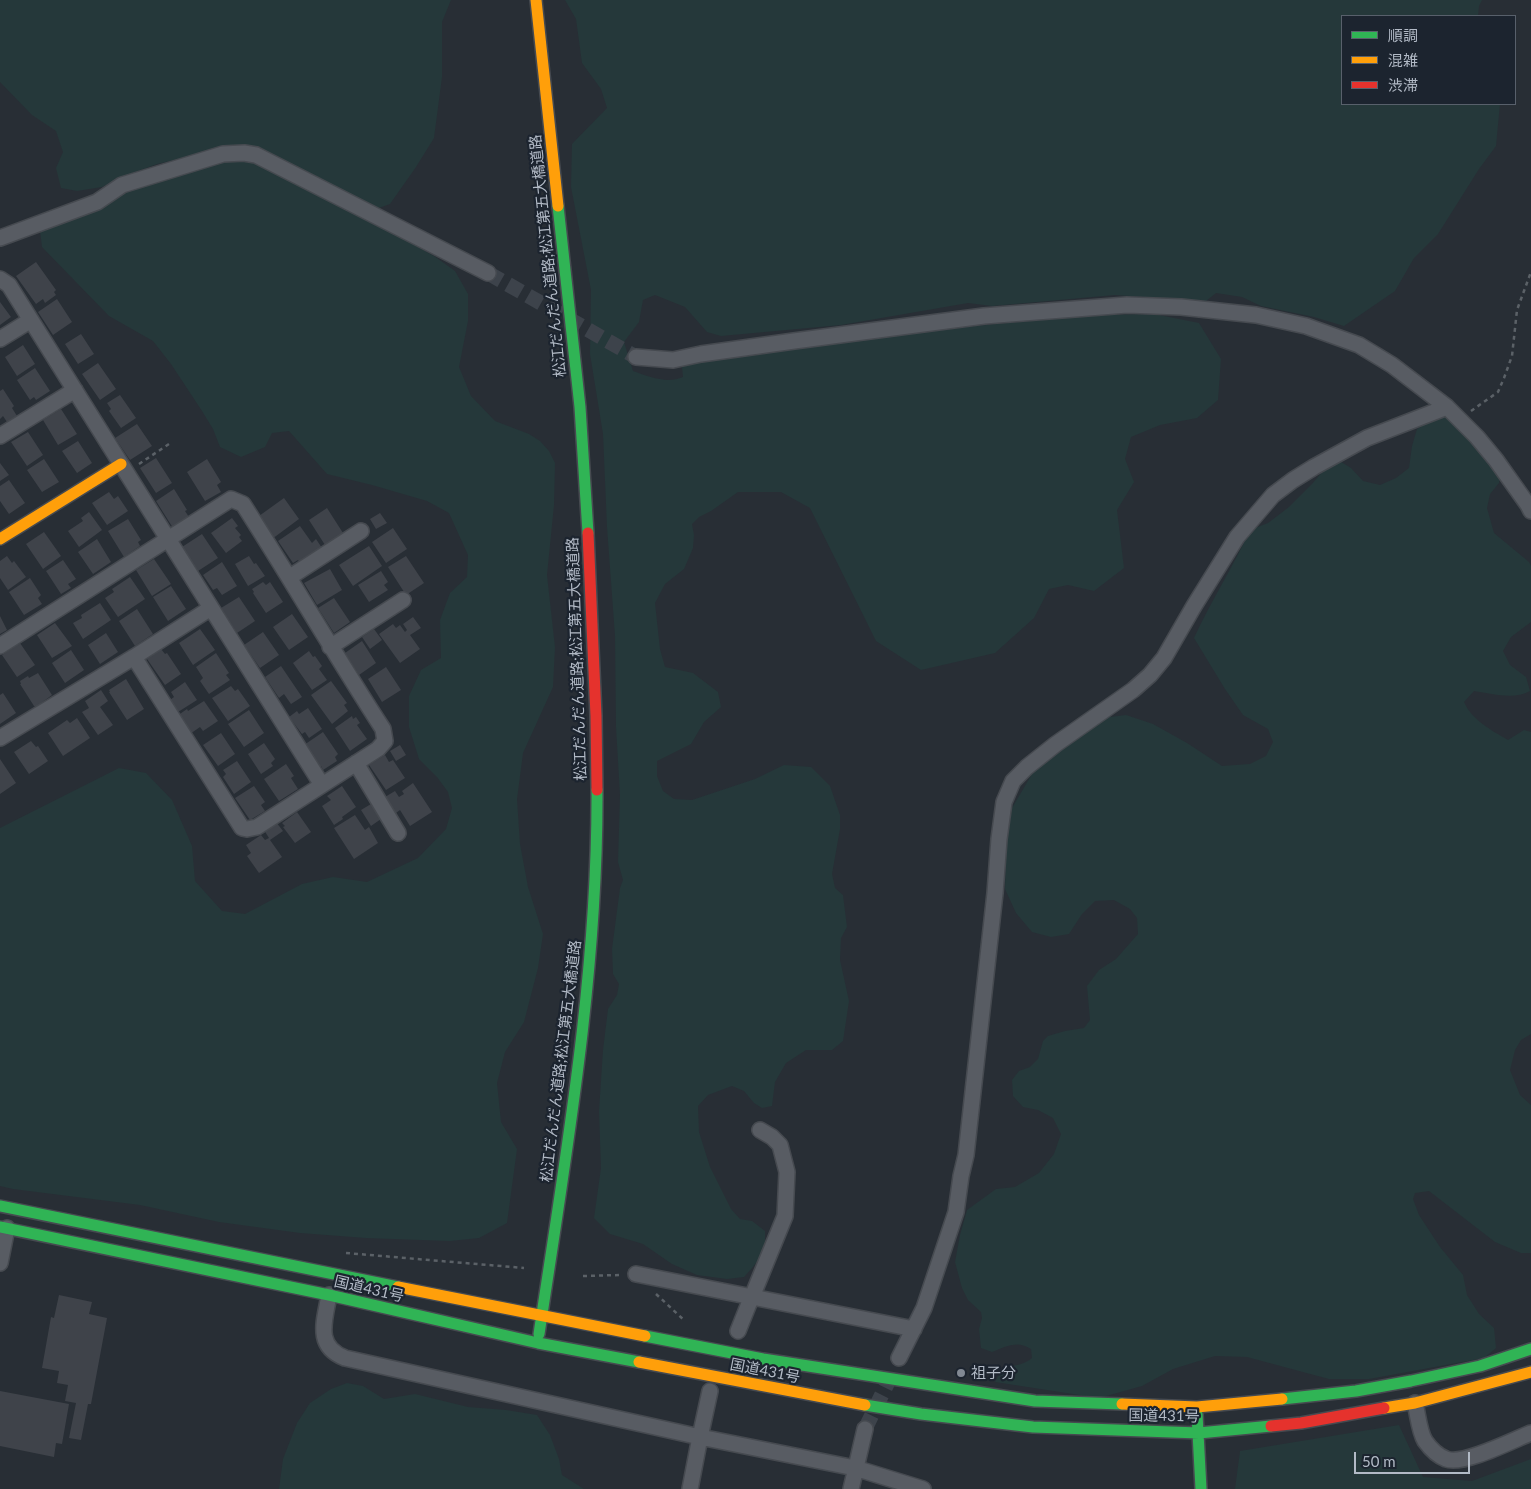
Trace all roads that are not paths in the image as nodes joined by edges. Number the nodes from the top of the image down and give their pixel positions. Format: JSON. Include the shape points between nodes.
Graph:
{"nodes":[{"id":1,"x":536,"y":0,"type":"edge"},
{"id":2,"x":0,"y":238,"type":"edge"},
{"id":3,"x":488,"y":273,"type":"tunnel mouth"},
{"id":4,"x":0,"y":279,"type":"edge"},
{"id":5,"x":31,"y":320,"type":"junction"},
{"id":6,"x":0,"y":339,"type":"edge"},
{"id":7,"x":636,"y":357,"type":"tunnel mouth"},
{"id":8,"x":75,"y":390,"type":"junction"},
{"id":9,"x":1447,"y":406,"type":"junction"},
{"id":10,"x":0,"y":436,"type":"edge"},
{"id":11,"x":124,"y":468,"type":"junction"},
{"id":12,"x":1531,"y":511,"type":"edge"},
{"id":13,"x":361,"y":531,"type":"dead end"},
{"id":14,"x":0,"y":539,"type":"edge"},
{"id":15,"x":168,"y":539,"type":"junction"},
{"id":16,"x":290,"y":577,"type":"junction"},
{"id":17,"x":403,"y":600,"type":"dead end"},
{"id":18,"x":211,"y":608,"type":"junction"},
{"id":19,"x":0,"y":646,"type":"edge"},
{"id":20,"x":330,"y":646,"type":"junction"},
{"id":21,"x":134,"y":657,"type":"junction"},
{"id":22,"x":0,"y":738,"type":"edge"},
{"id":23,"x":356,"y":764,"type":"junction"},
{"id":24,"x":322,"y":785,"type":"junction"},
{"id":25,"x":398,"y":833,"type":"dead end"},
{"id":26,"x":760,"y":1130,"type":"dead end"},
{"id":27,"x":0,"y":1206,"type":"edge"},
{"id":28,"x":3,"y":1228,"type":"edge"},
{"id":29,"x":0,"y":1263,"type":"edge"},
{"id":30,"x":636,"y":1274,"type":"dead end"},
{"id":31,"x":329,"y":1295,"type":"junction"},
{"id":32,"x":542,"y":1316,"type":"junction"},
{"id":33,"x":914,"y":1329,"type":"junction"},
{"id":34,"x":738,"y":1331,"type":"dead end"},
{"id":35,"x":538,"y":1343,"type":"junction"},
{"id":36,"x":1531,"y":1349,"type":"edge"},
{"id":37,"x":899,"y":1358,"type":"tunnel mouth"},
{"id":38,"x":1531,"y":1372,"type":"edge"},
{"id":39,"x":710,"y":1391,"type":"dead end"},
{"id":40,"x":1415,"y":1403,"type":"junction"},
{"id":41,"x":1197,"y":1407,"type":"junction"},
{"id":42,"x":865,"y":1429,"type":"tunnel mouth"},
{"id":43,"x":1199,"y":1432,"type":"junction"},
{"id":44,"x":1531,"y":1433,"type":"edge"},
{"id":45,"x":700,"y":1437,"type":"junction"},
{"id":46,"x":855,"y":1468,"type":"junction"},
{"id":47,"x":690,"y":1489,"type":"edge"},
{"id":48,"x":851,"y":1489,"type":"edge"},
{"id":49,"x":923,"y":1489,"type":"edge"},
{"id":50,"x":1201,"y":1489,"type":"edge"}],
"edges":[{"from":1,"to":32,"type":"main road","name":"松江だんだん道路;松江第五大橋道路","via":[[580,407],[591,578],[597,819],[580,1051]]},
{"from":2,"to":3,"type":"street","via":[[97,202],[122,185],[223,154],[244,154],[256,155]]},
{"from":4,"to":5,"type":"street","via":[[9,285]]},
{"from":5,"to":6,"type":"street"},
{"from":5,"to":8,"type":"street"},
{"from":7,"to":9,"type":"street","via":[[672,360],[794,340],[984,316],[1126,305],[1181,307],[1256,314],[1306,326],[1359,345]]},
{"from":8,"to":10,"type":"street"},
{"from":8,"to":11,"type":"street"},
{"from":9,"to":12,"type":"street","via":[[1496,460]]},
{"from":9,"to":33,"type":"street","via":[[1367,438],[1314,467],[1273,495],[1237,537],[1164,658],[1150,675],[1042,755],[1013,781],[1004,802],[999,839],[966,1155],[956,1212]]},
{"from":11,"to":14,"type":"main road"},
{"from":11,"to":15,"type":"street"},
{"from":13,"to":16,"type":"street"},
{"from":15,"to":16,"type":"street","via":[[231,499],[243,504]]},
{"from":15,"to":18,"type":"street"},
{"from":15,"to":19,"type":"street"},
{"from":16,"to":20,"type":"street"},
{"from":17,"to":20,"type":"street"},
{"from":18,"to":21,"type":"street"},
{"from":18,"to":24,"type":"street"},
{"from":20,"to":23,"type":"street","via":[[385,735],[383,745]]},
{"from":21,"to":22,"type":"street"},
{"from":21,"to":24,"type":"street","via":[[242,828],[257,827]]},
{"from":23,"to":24,"type":"street"},
{"from":23,"to":25,"type":"street"},
{"from":26,"to":34,"type":"street","via":[[780,1145],[787,1172],[785,1216]]},
{"from":27,"to":32,"type":"main road","name":"国道431号"},
{"from":28,"to":29,"type":"street"},
{"from":28,"to":31,"type":"main road","name":"国道431号"},
{"from":30,"to":33,"type":"street"},
{"from":31,"to":35,"type":"main road","name":"国道431号"},
{"from":31,"to":45,"type":"street","via":[[324,1340],[329,1348],[344,1358]]},
{"from":32,"to":35,"type":"main road","name":"松江だんだん道路;松江第五大橋道路"},
{"from":32,"to":41,"type":"main road","name":"国道431号","via":[[763,1359],[1035,1401]]},
{"from":33,"to":37,"type":"street"},
{"from":35,"to":43,"type":"main road","name":"国道431号","via":[[920,1414],[1033,1427]]},
{"from":36,"to":41,"type":"main road","name":"国道431号","via":[[1480,1366],[1356,1392]]},
{"from":38,"to":40,"type":"main road","name":"国道431号"},
{"from":39,"to":45,"type":"street"},
{"from":40,"to":43,"type":"main road","name":"国道431号","via":[[1301,1423]]},
{"from":40,"to":44,"type":"street","via":[[1425,1440],[1446,1460],[1458,1461]]},
{"from":41,"to":43,"type":"main road"},
{"from":42,"to":46,"type":"street"},
{"from":43,"to":50,"type":"main road"},
{"from":45,"to":46,"type":"street"},
{"from":45,"to":47,"type":"street"},
{"from":46,"to":48,"type":"street"},
{"from":46,"to":49,"type":"street"}]}
